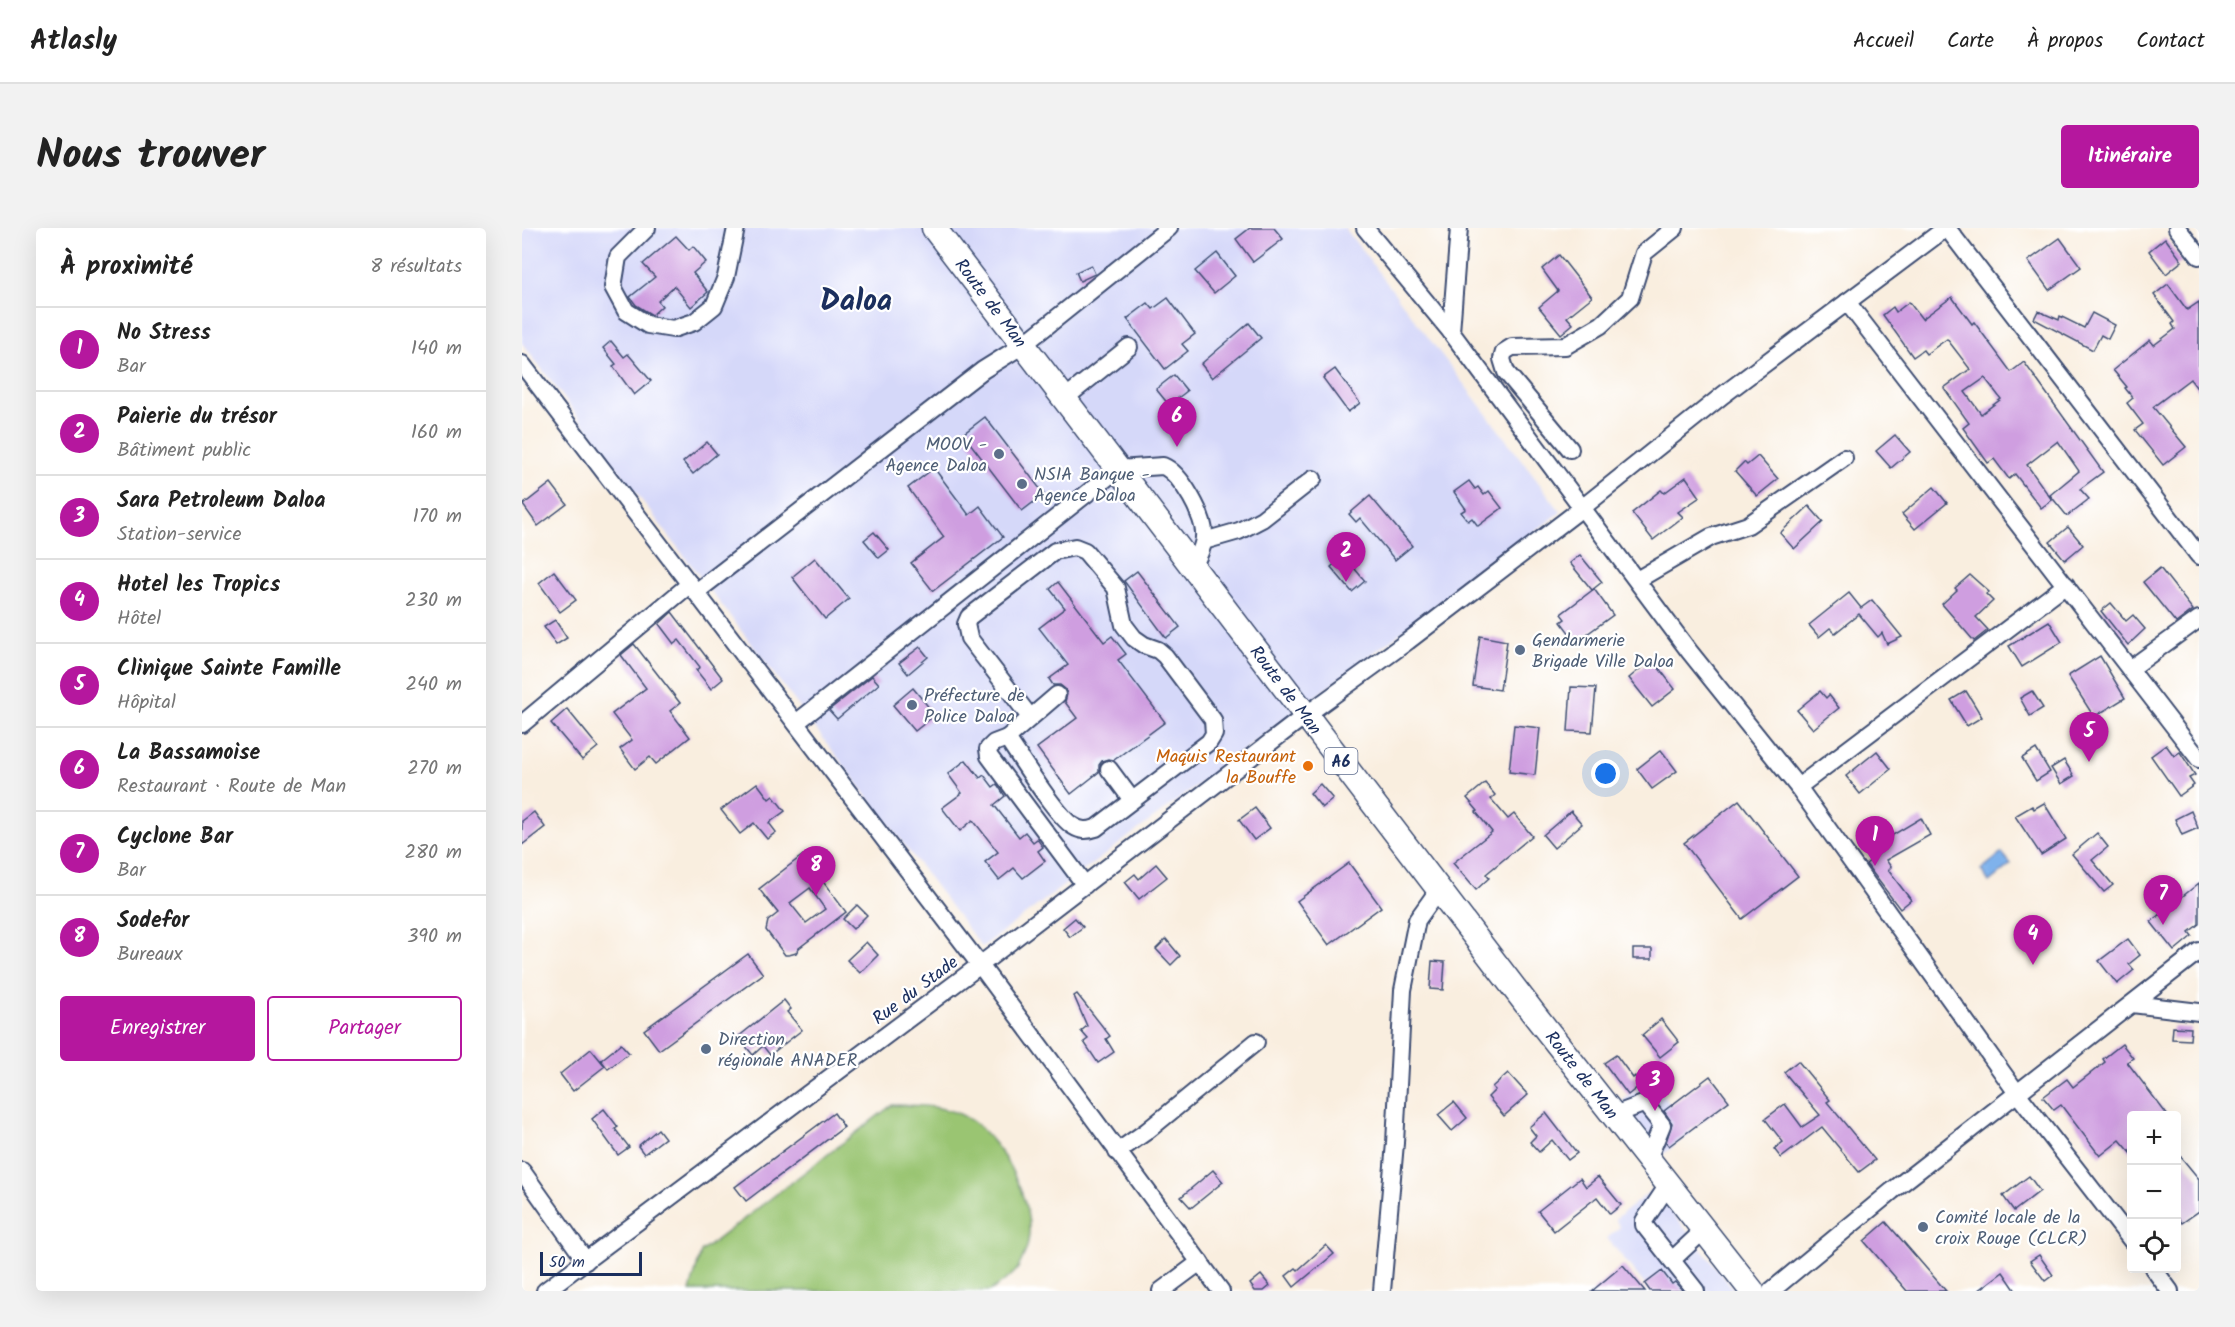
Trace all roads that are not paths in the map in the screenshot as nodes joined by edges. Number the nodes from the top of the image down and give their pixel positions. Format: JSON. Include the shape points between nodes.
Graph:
{"nodes":[{"id":1,"x":647,"y":228,"type":"edge"},
{"id":2,"x":736,"y":228,"type":"edge"},
{"id":3,"x":934,"y":228,"type":"edge"},
{"id":4,"x":1169,"y":228,"type":"edge"},
{"id":5,"x":1365,"y":228,"type":"edge"},
{"id":6,"x":1459,"y":228,"type":"edge"},
{"id":7,"x":1675,"y":228,"type":"edge"},
{"id":8,"x":1947,"y":228,"type":"edge"},
{"id":9,"x":2177,"y":228,"type":"edge"},
{"id":10,"x":2199,"y":256,"type":"edge"},
{"id":11,"x":1847,"y":302,"type":"junction"},
{"id":12,"x":1450,"y":332,"type":"junction"},
{"id":13,"x":1023,"y":345,"type":"junction"},
{"id":14,"x":1129,"y":347,"type":"dead end"},
{"id":15,"x":522,"y":364,"type":"edge"},
{"id":16,"x":1064,"y":399,"type":"junction"},
{"id":17,"x":1570,"y":448,"type":"dead end"},
{"id":18,"x":1844,"y":459,"type":"dead end"},
{"id":19,"x":1118,"y":469,"type":"junction"},
{"id":20,"x":1312,"y":479,"type":"dead end"},
{"id":21,"x":1582,"y":508,"type":"junction"},
{"id":22,"x":1204,"y":541,"type":"junction"},
{"id":23,"x":2199,"y":556,"type":"edge"},
{"id":24,"x":1193,"y":568,"type":"junction"},
{"id":25,"x":1637,"y":580,"type":"junction"},
{"id":26,"x":2066,"y":585,"type":"junction"},
{"id":27,"x":693,"y":588,"type":"junction"},
{"id":28,"x":2199,"y":619,"type":"edge"},
{"id":29,"x":2130,"y":669,"type":"junction"},
{"id":30,"x":1057,"y":695,"type":"dead end"},
{"id":31,"x":1306,"y":715,"type":"junction"},
{"id":32,"x":1030,"y":717,"type":"junction"},
{"id":33,"x":522,"y":723,"type":"edge"},
{"id":34,"x":796,"y":723,"type":"junction"},
{"id":35,"x":1007,"y":738,"type":"junction"},
{"id":36,"x":2199,"y":759,"type":"edge"},
{"id":37,"x":1109,"y":769,"type":"dead end"},
{"id":38,"x":1798,"y":787,"type":"junction"},
{"id":39,"x":1132,"y":800,"type":"junction"},
{"id":40,"x":1085,"y":885,"type":"junction"},
{"id":41,"x":1439,"y":889,"type":"junction"},
{"id":42,"x":2199,"y":951,"type":"edge"},
{"id":43,"x":980,"y":965,"type":"junction"},
{"id":44,"x":2132,"y":1004,"type":"junction"},
{"id":45,"x":2199,"y":1012,"type":"edge"},
{"id":46,"x":1256,"y":1042,"type":"dead end"},
{"id":47,"x":2017,"y":1093,"type":"junction"},
{"id":48,"x":1614,"y":1115,"type":"junction"},
{"id":49,"x":1117,"y":1152,"type":"junction"},
{"id":50,"x":1648,"y":1159,"type":"junction"},
{"id":51,"x":522,"y":1171,"type":"edge"},
{"id":52,"x":1668,"y":1185,"type":"junction"},
{"id":53,"x":1704,"y":1230,"type":"junction"},
{"id":54,"x":2127,"y":1235,"type":"edge"},
{"id":55,"x":1672,"y":1260,"type":"junction"},
{"id":56,"x":586,"y":1261,"type":"junction"},
{"id":57,"x":1200,"y":1262,"type":"junction"},
{"id":58,"x":2156,"y":1273,"type":"edge"},
{"id":59,"x":545,"y":1291,"type":"edge"},
{"id":60,"x":1161,"y":1291,"type":"edge"},
{"id":61,"x":1221,"y":1291,"type":"edge"},
{"id":62,"x":1382,"y":1291,"type":"edge"},
{"id":63,"x":1696,"y":1291,"type":"edge"},
{"id":64,"x":1752,"y":1291,"type":"edge"},
{"id":65,"x":1771,"y":1291,"type":"edge"},
{"id":66,"x":2170,"y":1291,"type":"edge"}],
"edges":[{"from":1,"to":2,"type":"street","via":[[618,257],[613,287],[626,311],[648,325],[673,328],[694,322],[714,306],[726,277]]},
{"from":3,"to":13,"type":"highway","name":"Route de Man","number":"A6"},
{"from":4,"to":13,"type":"street"},
{"from":5,"to":12,"type":"street"},
{"from":6,"to":12,"type":"street"},
{"from":7,"to":17,"type":"street","via":[[1644,253],[1630,298],[1601,325],[1565,346],[1512,347],[1504,352],[1506,372]]},
{"from":8,"to":11,"type":"street","name":"Rue du Stade"},
{"from":8,"to":23,"type":"street"},
{"from":9,"to":10,"type":"street"},
{"from":11,"to":21,"type":"street","name":"Rue du Stade"},
{"from":11,"to":26,"type":"street"},
{"from":12,"to":21,"type":"street"},
{"from":13,"to":16,"type":"highway","name":"Route de Man","number":"A6"},
{"from":13,"to":27,"type":"street","via":[[983,370]]},
{"from":14,"to":16,"type":"street"},
{"from":15,"to":27,"type":"street"},
{"from":16,"to":19,"type":"highway","name":"Route de Man","number":"A6"},
{"from":18,"to":25,"type":"street","via":[[1748,525],[1711,537]]},
{"from":19,"to":22,"type":"street","via":[[1169,469],[1191,496]]},
{"from":19,"to":24,"type":"highway","name":"Route de Man","number":"A6"},
{"from":19,"to":34,"type":"street"},
{"from":20,"to":22,"type":"street","via":[[1262,519],[1239,531]]},
{"from":21,"to":25,"type":"street"},
{"from":21,"to":31,"type":"street","name":"Rue du Stade"},
{"from":22,"to":24,"type":"street"},
{"from":24,"to":31,"type":"highway","name":"Route de Man","number":"A6"},
{"from":25,"to":38,"type":"street"},
{"from":26,"to":29,"type":"street"},
{"from":26,"to":38,"type":"street"},
{"from":27,"to":33,"type":"street"},
{"from":27,"to":34,"type":"street"},
{"from":28,"to":29,"type":"street"},
{"from":29,"to":36,"type":"street"},
{"from":30,"to":32,"type":"street"},
{"from":31,"to":40,"type":"street","name":"Rue du Stade"},
{"from":31,"to":41,"type":"highway","name":"Route de Man","number":"A6"},
{"from":32,"to":35,"type":"street"},
{"from":32,"to":39,"type":"street","via":[[969,638],[966,624],[969,617],[1055,551],[1075,547],[1085,551],[1116,588],[1124,625],[1134,638],[1165,656],[1215,727],[1209,742]]},
{"from":34,"to":43,"type":"street"},
{"from":35,"to":39,"type":"street","via":[[1073,827],[1095,828]]},
{"from":35,"to":40,"type":"street","via":[[994,743],[988,756]]},
{"from":37,"to":39,"type":"street"},
{"from":38,"to":47,"type":"street"},
{"from":40,"to":43,"type":"street","name":"Rue du Stade"},
{"from":41,"to":48,"type":"highway","name":"Route de Man","number":"A6"},
{"from":41,"to":62,"type":"street","via":[[1418,920],[1403,990]]},
{"from":42,"to":44,"type":"street"},
{"from":43,"to":49,"type":"street"},
{"from":43,"to":56,"type":"street","name":"Rue du Stade"},
{"from":44,"to":45,"type":"street"},
{"from":44,"to":47,"type":"street"},
{"from":46,"to":49,"type":"street"},
{"from":47,"to":54,"type":"street"},
{"from":47,"to":65,"type":"street"},
{"from":48,"to":50,"type":"highway","name":"Route de Man","number":"A6"},
{"from":48,"to":50,"type":"street","via":[[1643,1104],[1662,1125]]},
{"from":49,"to":57,"type":"street"},
{"from":50,"to":52,"type":"highway","name":"Route de Man","number":"A6"},
{"from":51,"to":56,"type":"street"},
{"from":52,"to":53,"type":"highway","name":"Route de Man","number":"A6"},
{"from":52,"to":55,"type":"street","via":[[1644,1225]]},
{"from":53,"to":55,"type":"street"},
{"from":53,"to":64,"type":"highway","name":"Route de Man","number":"A6"},
{"from":55,"to":63,"type":"street"},
{"from":56,"to":59,"type":"street","name":"Rue du Stade"},
{"from":57,"to":60,"type":"street"},
{"from":57,"to":61,"type":"street"},
{"from":58,"to":66,"type":"street"}]}
